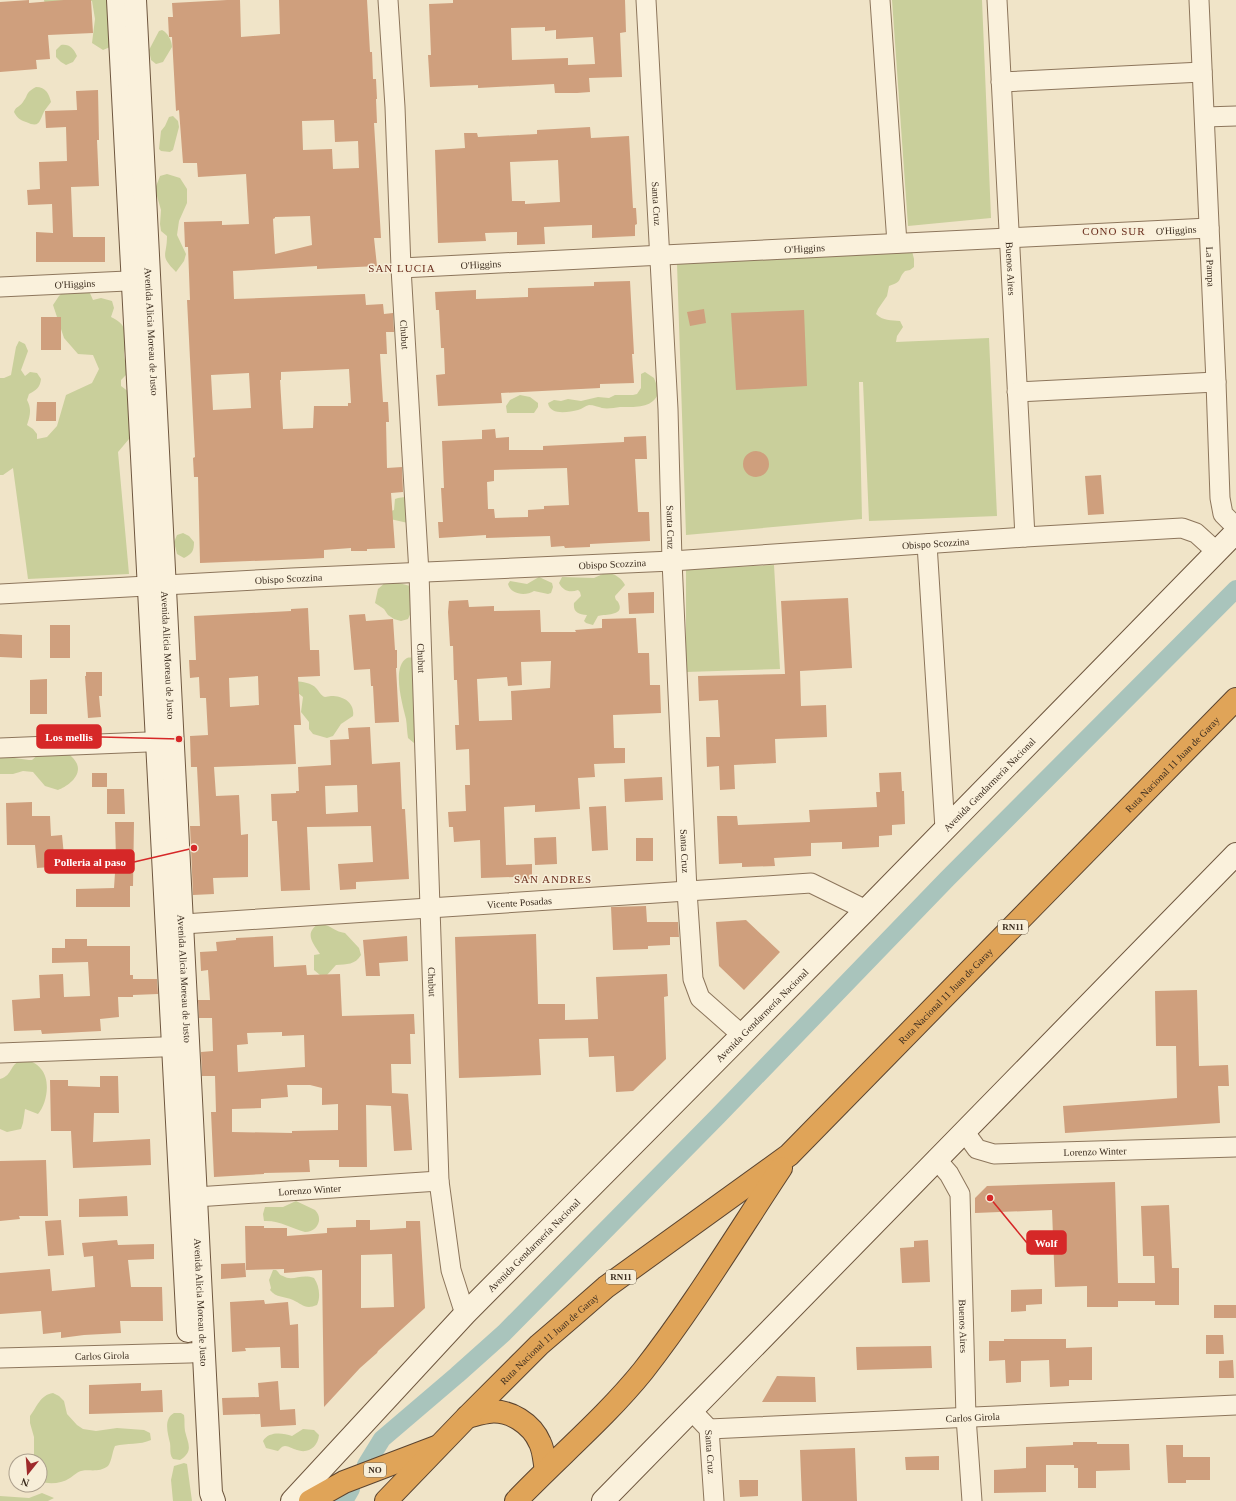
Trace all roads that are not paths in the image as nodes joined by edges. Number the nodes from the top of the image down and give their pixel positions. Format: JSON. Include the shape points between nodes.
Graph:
{"nodes":[{"id":1,"x":118,"y":0,"type":"edge"},
{"id":2,"x":135,"y":0,"type":"edge"},
{"id":3,"x":388,"y":0,"type":"edge"},
{"id":4,"x":646,"y":0,"type":"edge"},
{"id":5,"x":880,"y":0,"type":"edge"},
{"id":6,"x":998,"y":0,"type":"edge"},
{"id":7,"x":1199,"y":0,"type":"edge"},
{"id":8,"x":1202,"y":72,"type":"junction"},
{"id":9,"x":1001,"y":82,"type":"junction"},
{"id":10,"x":1236,"y":116,"type":"edge"},
{"id":11,"x":1205,"y":117,"type":"junction"},
{"id":12,"x":1209,"y":228,"type":"junction"},
{"id":13,"x":1009,"y":238,"type":"junction"},
{"id":14,"x":897,"y":243,"type":"junction"},
{"id":15,"x":660,"y":255,"type":"junction"},
{"id":16,"x":401,"y":268,"type":"junction"},
{"id":17,"x":141,"y":280,"type":"junction"},
{"id":18,"x":0,"y":287,"type":"edge"},
{"id":19,"x":1216,"y":382,"type":"junction"},
{"id":20,"x":1017,"y":392,"type":"junction"},
{"id":21,"x":1236,"y":527,"type":"edge"},
{"id":22,"x":1236,"y":532,"type":"edge"},
{"id":23,"x":1025,"y":537,"type":"junction"},
{"id":24,"x":927,"y":544,"type":"junction"},
{"id":25,"x":1217,"y":552,"type":"junction"},
{"id":26,"x":672,"y":561,"type":"junction"},
{"id":27,"x":419,"y":573,"type":"junction"},
{"id":28,"x":157,"y":586,"type":"junction"},
{"id":29,"x":0,"y":594,"type":"edge"},
{"id":30,"x":1236,"y":699,"type":"edge"},
{"id":31,"x":165,"y":741,"type":"junction"},
{"id":32,"x":0,"y":748,"type":"edge"},
{"id":33,"x":945,"y":829,"type":"junction"},
{"id":34,"x":1236,"y":854,"type":"edge"},
{"id":35,"x":687,"y":891,"type":"junction"},
{"id":36,"x":430,"y":907,"type":"junction"},
{"id":37,"x":866,"y":910,"type":"junction"},
{"id":38,"x":174,"y":925,"type":"junction"},
{"id":39,"x":742,"y":1035,"type":"junction"},
{"id":40,"x":181,"y":1047,"type":"junction"},
{"id":41,"x":0,"y":1053,"type":"edge"},
{"id":42,"x":964,"y":1131,"type":"junction"},
{"id":43,"x":1236,"y":1146,"type":"edge"},
{"id":44,"x":789,"y":1156,"type":"junction"},
{"id":45,"x":936,"y":1159,"type":"junction"},
{"id":46,"x":439,"y":1181,"type":"junction"},
{"id":47,"x":189,"y":1198,"type":"junction"},
{"id":48,"x":465,"y":1314,"type":"junction"},
{"id":49,"x":197,"y":1353,"type":"junction"},
{"id":50,"x":0,"y":1358,"type":"edge"},
{"id":51,"x":1236,"y":1406,"type":"edge"},
{"id":52,"x":691,"y":1410,"type":"junction"},
{"id":53,"x":467,"y":1416,"type":"junction"},
{"id":54,"x":966,"y":1417,"type":"junction"},
{"id":55,"x":708,"y":1429,"type":"junction"},
{"id":56,"x":442,"y":1444,"type":"junction"},
{"id":57,"x":546,"y":1470,"type":"junction"},
{"id":58,"x":198,"y":1501,"type":"edge"},
{"id":59,"x":214,"y":1501,"type":"edge"},
{"id":60,"x":292,"y":1501,"type":"edge"},
{"id":61,"x":310,"y":1501,"type":"edge"},
{"id":62,"x":386,"y":1501,"type":"edge"},
{"id":63,"x":516,"y":1501,"type":"edge"},
{"id":64,"x":603,"y":1501,"type":"edge"},
{"id":65,"x":714,"y":1501,"type":"edge"},
{"id":66,"x":972,"y":1501,"type":"edge"}],
"edges":[{"from":1,"to":17,"type":"main road","name":"Avenida Alicia Moreau de Justo"},
{"from":2,"to":17,"type":"main road","name":"Avenida Alicia Moreau de Justo"},
{"from":3,"to":16,"type":"street","name":"Chubut"},
{"from":4,"to":15,"type":"street","name":"Santa Cruz"},
{"from":5,"to":14,"type":"street"},
{"from":6,"to":9,"type":"street","name":"Buenos Aires"},
{"from":7,"to":8,"type":"street","name":"La Pampa"},
{"from":8,"to":9,"type":"street"},
{"from":8,"to":11,"type":"street","name":"La Pampa"},
{"from":9,"to":13,"type":"street","name":"Buenos Aires"},
{"from":10,"to":11,"type":"street"},
{"from":11,"to":12,"type":"street","name":"La Pampa"},
{"from":12,"to":13,"type":"street","name":"O'Higgins"},
{"from":12,"to":19,"type":"street","name":"La Pampa"},
{"from":13,"to":14,"type":"street","name":"O'Higgins"},
{"from":13,"to":20,"type":"street","name":"Buenos Aires"},
{"from":14,"to":15,"type":"street","name":"O'Higgins"},
{"from":15,"to":16,"type":"street","name":"O'Higgins"},
{"from":15,"to":26,"type":"street","name":"Santa Cruz"},
{"from":16,"to":27,"type":"street","name":"Chubut"},
{"from":17,"to":18,"type":"street","name":"O'Higgins"},
{"from":17,"to":28,"type":"main road","name":"Avenida Alicia Moreau de Justo"},
{"from":19,"to":20,"type":"street"},
{"from":19,"to":21,"type":"street","name":"La Pampa","via":[[1220,498],[1223,514]]},
{"from":20,"to":23,"type":"street","name":"Buenos Aires"},
{"from":22,"to":25,"type":"main road","name":"Avenida Gendarmería Nacional"},
{"from":23,"to":24,"type":"street","name":"Obispo Scozzina"},
{"from":23,"to":25,"type":"street","name":"Obispo Scozzina","via":[[1182,528],[1196,533]]},
{"from":24,"to":26,"type":"street","name":"Obispo Scozzina"},
{"from":24,"to":33,"type":"street"},
{"from":25,"to":33,"type":"main road","name":"Avenida Gendarmería Nacional"},
{"from":26,"to":27,"type":"street","name":"Obispo Scozzina"},
{"from":26,"to":35,"type":"street","name":"Santa Cruz"},
{"from":27,"to":28,"type":"street","name":"Obispo Scozzina"},
{"from":27,"to":36,"type":"street","name":"Chubut"},
{"from":28,"to":29,"type":"street","name":"Obispo Scozzina"},
{"from":28,"to":31,"type":"main road","name":"Avenida Alicia Moreau de Justo"},
{"from":30,"to":44,"type":"highway","name":"Ruta Nacional 11 Juan de Garay","number":"RN11"},
{"from":31,"to":32,"type":"street"},
{"from":31,"to":38,"type":"main road","name":"Avenida Alicia Moreau de Justo"},
{"from":33,"to":37,"type":"main road","name":"Avenida Gendarmería Nacional"},
{"from":34,"to":42,"type":"main road"},
{"from":35,"to":36,"type":"street","name":"Vicente Posadas"},
{"from":35,"to":37,"type":"street","name":"Vicente Posadas","via":[[811,883]]},
{"from":35,"to":39,"type":"street","name":"Santa Cruz","via":[[693,979],[700,998]]},
{"from":36,"to":38,"type":"street","name":"Vicente Posadas"},
{"from":36,"to":46,"type":"street","name":"Chubut"},
{"from":37,"to":39,"type":"main road","name":"Avenida Gendarmería Nacional"},
{"from":38,"to":40,"type":"main road","name":"Avenida Alicia Moreau de Justo"},
{"from":39,"to":48,"type":"main road","name":"Avenida Gendarmería Nacional"},
{"from":40,"to":41,"type":"street"},
{"from":40,"to":47,"type":"main road","name":"Avenida Alicia Moreau de Justo"},
{"from":42,"to":43,"type":"street","name":"Lorenzo Winter","via":[[977,1149],[994,1154]]},
{"from":42,"to":45,"type":"main road"},
{"from":44,"to":53,"type":"highway","name":"Ruta Nacional 11 Juan de Garay","number":"RN11","via":[[606,1287],[539,1345]]},
{"from":44,"to":57,"type":"highway","name":"Ruta Nacional 11 Juan de Garay","number":"RN11","via":[[688,1310],[642,1371],[596,1424]]},
{"from":45,"to":52,"type":"main road"},
{"from":45,"to":54,"type":"street","name":"Buenos Aires","via":[[949,1174],[960,1194]]},
{"from":46,"to":47,"type":"street","name":"Lorenzo Winter"},
{"from":46,"to":48,"type":"street","name":"Chubut","via":[[451,1270]]},
{"from":47,"to":49,"type":"main road","name":"Avenida Alicia Moreau de Justo"},
{"from":48,"to":60,"type":"main road","name":"Avenida Gendarmería Nacional"},
{"from":49,"to":50,"type":"street","name":"Carlos Girola"},
{"from":49,"to":58,"type":"main road","name":"Avenida Alicia Moreau de Justo"},
{"from":49,"to":59,"type":"main road","name":"Avenida Alicia Moreau de Justo","via":[[211,1493]]},
{"from":51,"to":54,"type":"street","name":"Carlos Girola"},
{"from":52,"to":55,"type":"street","name":"Santa Cruz"},
{"from":52,"to":64,"type":"main road"},
{"from":53,"to":56,"type":"highway","name":"Ruta Nacional 11 Juan de Garay","number":"RN11"},
{"from":53,"to":57,"type":"highway","via":[[490,1412],[507,1414],[522,1420],[534,1430],[541,1444]]},
{"from":54,"to":55,"type":"street","name":"Carlos Girola"},
{"from":54,"to":66,"type":"street","name":"Buenos Aires"},
{"from":55,"to":65,"type":"street","name":"Santa Cruz"},
{"from":56,"to":61,"type":"highway","number":"NO","via":[[344,1482]]},
{"from":56,"to":62,"type":"highway","name":"Ruta Nacional 11 Juan de Garay","number":"RN11"},
{"from":57,"to":63,"type":"highway","name":"Ruta Nacional 11 Juan de Garay","number":"RN11"}]}
